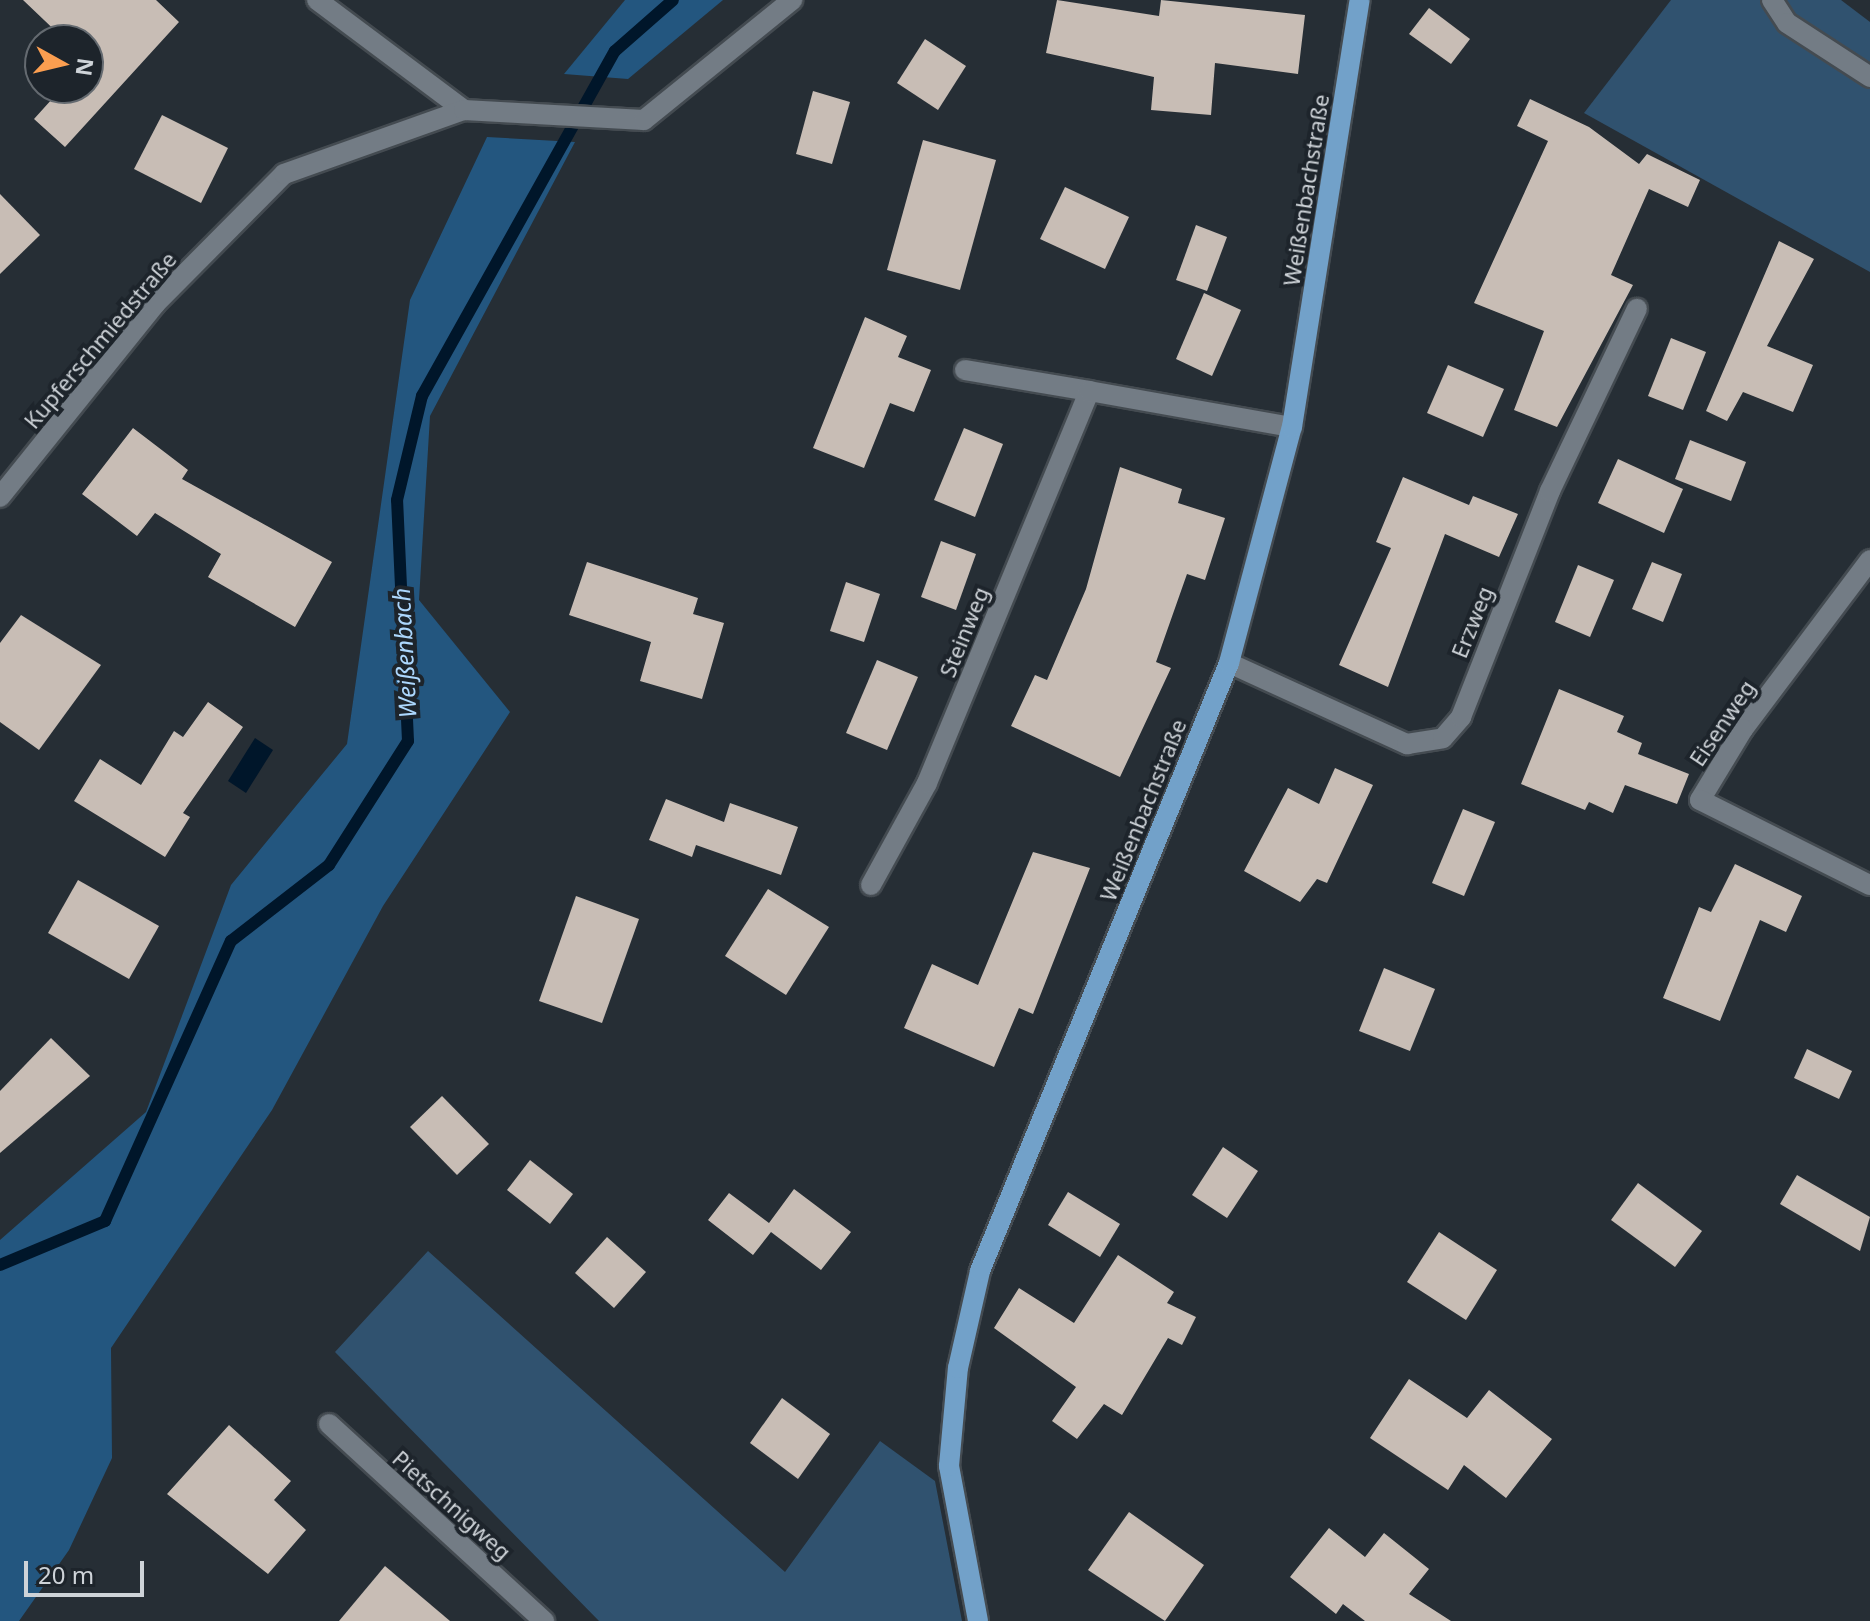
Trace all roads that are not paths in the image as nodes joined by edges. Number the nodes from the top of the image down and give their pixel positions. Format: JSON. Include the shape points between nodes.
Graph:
{"nodes":[{"id":1,"x":317,"y":0,"type":"edge"},
{"id":2,"x":792,"y":0,"type":"edge"},
{"id":3,"x":1360,"y":0,"type":"edge"},
{"id":4,"x":1772,"y":0,"type":"edge"},
{"id":5,"x":1870,"y":77,"type":"edge"},
{"id":6,"x":464,"y":110,"type":"junction"},
{"id":7,"x":1637,"y":309,"type":"dead end"},
{"id":8,"x":965,"y":370,"type":"dead end"},
{"id":9,"x":1089,"y":391,"type":"junction"},
{"id":10,"x":1292,"y":427,"type":"junction"},
{"id":11,"x":0,"y":497,"type":"edge"},
{"id":12,"x":1870,"y":560,"type":"edge"},
{"id":13,"x":1229,"y":663,"type":"junction"},
{"id":14,"x":871,"y":885,"type":"dead end"},
{"id":15,"x":1870,"y":885,"type":"edge"},
{"id":16,"x":329,"y":1424,"type":"dead end"},
{"id":17,"x":544,"y":1621,"type":"edge"},
{"id":18,"x":978,"y":1621,"type":"edge"}],
"edges":[{"from":1,"to":6,"type":"street"},
{"from":2,"to":6,"type":"street","name":"Kupferschmiedstraße","via":[[644,120]]},
{"from":3,"to":10,"type":"main road","name":"Weißenbachstraße"},
{"from":4,"to":5,"type":"street","via":[[1787,23]]},
{"from":6,"to":11,"type":"street","name":"Kupferschmiedstraße","via":[[284,174],[155,304]]},
{"from":7,"to":13,"type":"street","name":"Erzweg","via":[[1550,491],[1461,717],[1443,738],[1407,744]]},
{"from":8,"to":9,"type":"street"},
{"from":9,"to":10,"type":"street"},
{"from":9,"to":14,"type":"street","name":"Steinweg","via":[[927,783]]},
{"from":10,"to":13,"type":"main road","name":"Weißenbachstraße"},
{"from":12,"to":15,"type":"street","name":"Eisenweg","via":[[1743,729],[1700,800]]},
{"from":13,"to":18,"type":"main road","name":"Weißenbachstraße","via":[[980,1271],[958,1368],[949,1466]]},
{"from":16,"to":17,"type":"street","name":"Pietschnigweg"}]}
